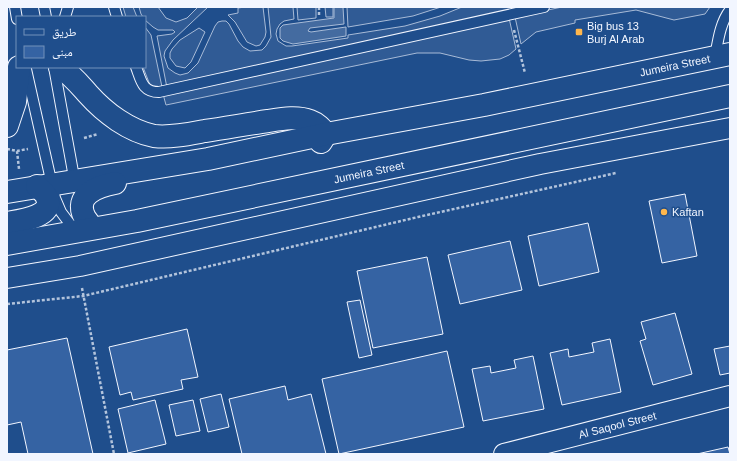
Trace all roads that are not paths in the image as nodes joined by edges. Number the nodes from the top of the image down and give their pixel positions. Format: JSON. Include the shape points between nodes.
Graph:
{"nodes":[{"id":1,"x":544,"y":7,"type":"edge"},
{"id":2,"x":730,"y":10,"type":"edge"},
{"id":3,"x":722,"y":55,"type":"edge"},
{"id":4,"x":19,"y":68,"type":"edge"},
{"id":5,"x":26,"y":68,"type":"edge"},
{"id":6,"x":54,"y":68,"type":"edge"},
{"id":7,"x":62,"y":68,"type":"edge"},
{"id":8,"x":136,"y":68,"type":"edge"},
{"id":9,"x":730,"y":96,"type":"edge"},
{"id":10,"x":7,"y":126,"type":"edge"},
{"id":11,"x":730,"y":128,"type":"edge"},
{"id":12,"x":326,"y":134,"type":"junction"},
{"id":13,"x":75,"y":180,"type":"junction"},
{"id":14,"x":44,"y":185,"type":"junction"},
{"id":15,"x":7,"y":192,"type":"edge"},
{"id":16,"x":7,"y":224,"type":"edge"},
{"id":17,"x":76,"y":229,"type":"junction"},
{"id":18,"x":7,"y":244,"type":"edge"},
{"id":19,"x":7,"y":278,"type":"edge"},
{"id":20,"x":730,"y":396,"type":"edge"},
{"id":21,"x":504,"y":454,"type":"edge"}],
"edges":[{"from":1,"to":8,"type":"lane","via":[[159,92],[152,92],[144,87]]},
{"from":2,"to":3,"type":"lane","via":[[722,28]]},
{"from":3,"to":12,"type":"main road","name":"Jumeira Street"},
{"from":4,"to":10,"type":"main road","via":[[15,102]]},
{"from":5,"to":14,"type":"lane"},
{"from":6,"to":13,"type":"lane"},
{"from":7,"to":12,"type":"main road","via":[[111,115],[138,131],[155,136],[178,136],[291,119],[309,120],[319,125]]},
{"from":9,"to":17,"type":"main road","name":"Jumeira Street","via":[[144,219]]},
{"from":11,"to":19,"type":"street","via":[[540,164],[80,266]]},
{"from":12,"to":13,"type":"main road","name":"Jumeira Street","via":[[208,159]]},
{"from":12,"to":17,"type":"main road","via":[[320,143],[312,148],[103,186],[90,192],[83,201],[85,218]]},
{"from":13,"to":14,"type":"main road","name":"Jumeira Street"},
{"from":13,"to":17,"type":"lane"},
{"from":14,"to":15,"type":"main road","name":"Jumeira Street"},
{"from":14,"to":16,"type":"main road","via":[[47,209],[38,216]]},
{"from":14,"to":17,"type":"lane","via":[[55,198],[61,212]]},
{"from":17,"to":18,"type":"main road","name":"Jumeira Street"},
{"from":20,"to":21,"type":"street","name":"Al Saqool Street"}]}
